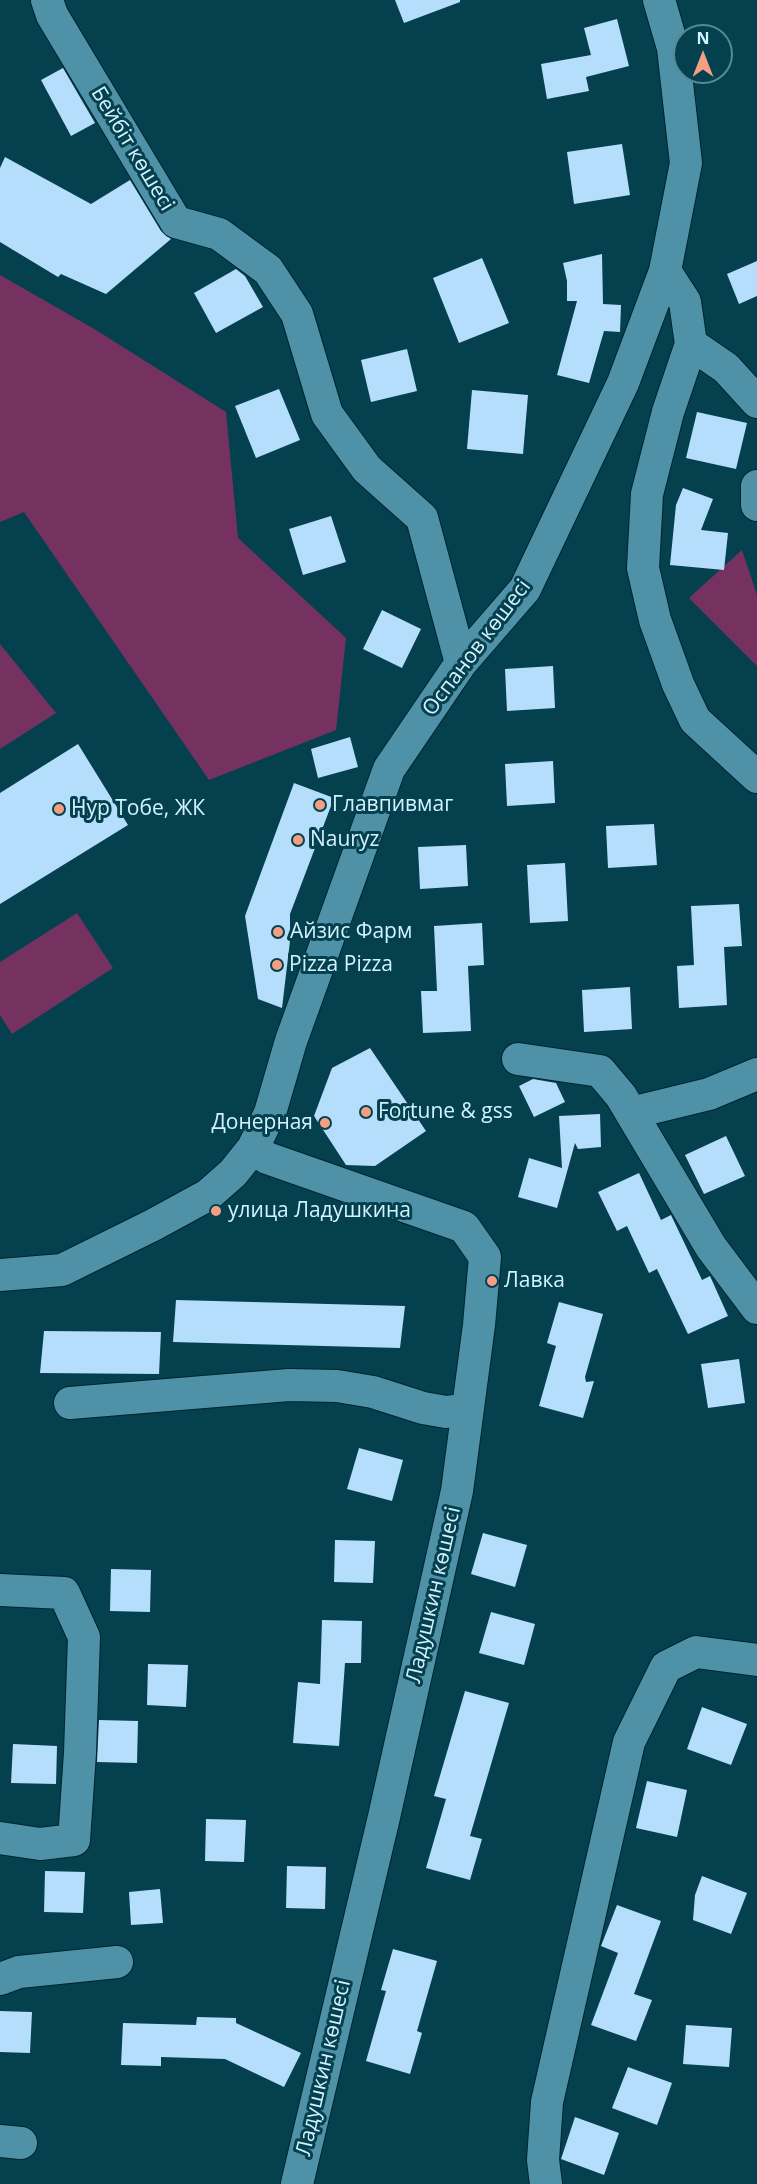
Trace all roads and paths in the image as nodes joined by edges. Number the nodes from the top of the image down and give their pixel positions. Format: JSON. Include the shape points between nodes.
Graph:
{"nodes":[{"id":1,"x":47,"y":0,"type":"edge"},
{"id":2,"x":659,"y":0,"type":"edge"},
{"id":3,"x":665,"y":271,"type":"junction"},
{"id":4,"x":691,"y":344,"type":"junction"},
{"id":5,"x":757,"y":402,"type":"edge"},
{"id":6,"x":757,"y":486,"type":"edge"},
{"id":7,"x":757,"y":505,"type":"edge"},
{"id":8,"x":461,"y":663,"type":"junction"},
{"id":9,"x":757,"y":777,"type":"edge"},
{"id":10,"x":518,"y":1059,"type":"dead end"},
{"id":11,"x":757,"y":1074,"type":"edge"},
{"id":12,"x":631,"y":1113,"type":"junction"},
{"id":13,"x":253,"y":1148,"type":"junction"},
{"id":14,"x":0,"y":1275,"type":"edge"},
{"id":15,"x":757,"y":1308,"type":"edge"},
{"id":16,"x":70,"y":1403,"type":"dead end"},
{"id":17,"x":468,"y":1409,"type":"junction"},
{"id":18,"x":0,"y":1590,"type":"edge"},
{"id":19,"x":757,"y":1660,"type":"edge"},
{"id":20,"x":0,"y":1838,"type":"edge"},
{"id":21,"x":117,"y":1962,"type":"dead end"},
{"id":22,"x":0,"y":1979,"type":"edge"},
{"id":23,"x":297,"y":2184,"type":"edge"},
{"id":24,"x":546,"y":2184,"type":"edge"}],
"edges":[{"from":1,"to":8,"type":"street","name":"Бейбіт көшесі","via":[[52,15],[176,222],[219,234],[268,270],[297,314],[327,414],[367,470],[422,518]]},
{"from":2,"to":3,"type":"street","name":"Оспанов көшесі","via":[[673,48],[686,163]]},
{"from":3,"to":4,"type":"street","via":[[685,302]]},
{"from":3,"to":8,"type":"street","name":"Оспанов көшесі","via":[[623,383],[525,589]]},
{"from":4,"to":5,"type":"street","via":[[726,368]]},
{"from":4,"to":9,"type":"street","via":[[647,494],[643,568],[655,620],[695,720]]},
{"from":6,"to":7,"type":"street"},
{"from":8,"to":13,"type":"street","name":"Оспанов көшесі","via":[[389,770],[291,1041],[270,1113]]},
{"from":10,"to":12,"type":"street","via":[[600,1071]]},
{"from":11,"to":12,"type":"street","via":[[710,1094]]},
{"from":12,"to":15,"type":"street","via":[[711,1247]]},
{"from":13,"to":14,"type":"street","name":"Оспанов көшесі","via":[[208,1195],[153,1225],[62,1270]]},
{"from":13,"to":17,"type":"street","name":"Ладушкин көшесі","via":[[267,1158],[464,1227],[485,1257]]},
{"from":16,"to":17,"type":"street","via":[[288,1385],[338,1386],[374,1392],[446,1412]]},
{"from":17,"to":23,"type":"street","name":"Ладушкин көшесі","via":[[452,1514]]},
{"from":18,"to":20,"type":"street","via":[[64,1593],[84,1637],[74,1840],[40,1844]]},
{"from":19,"to":24,"type":"street","via":[[696,1652],[666,1667],[629,1742],[547,2102],[543,2160]]},
{"from":21,"to":22,"type":"street","via":[[19,1972]]}]}
